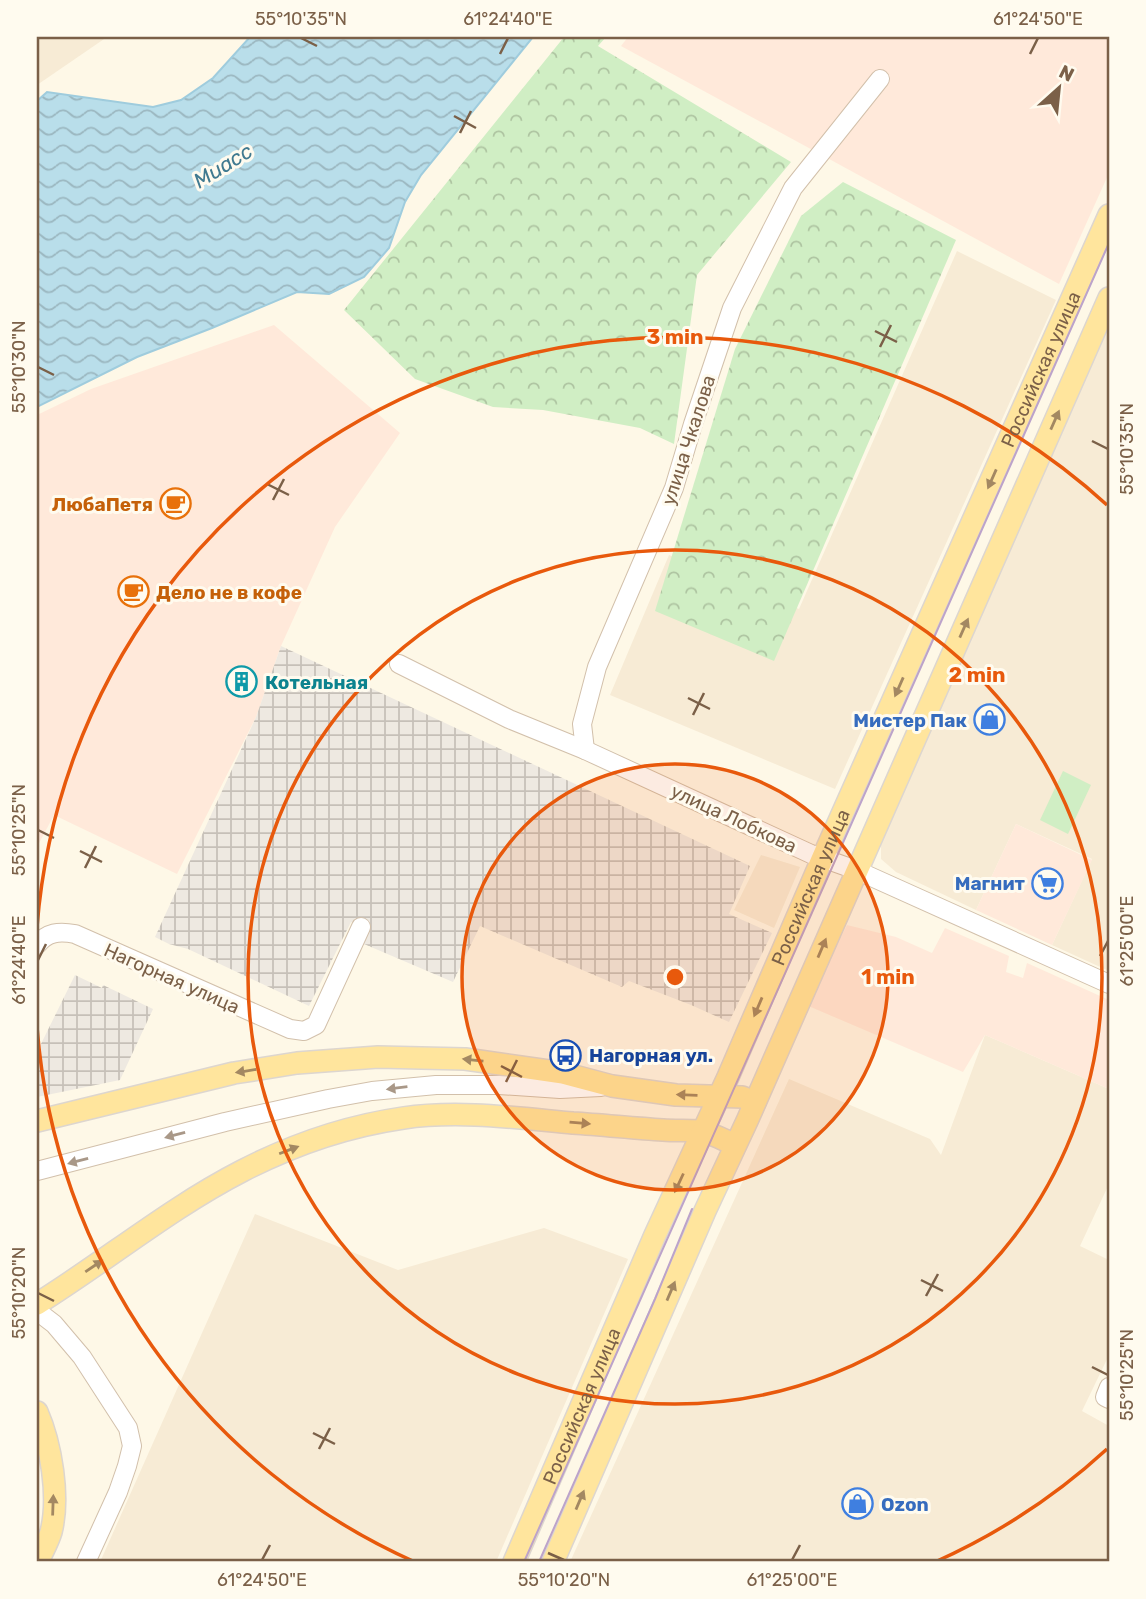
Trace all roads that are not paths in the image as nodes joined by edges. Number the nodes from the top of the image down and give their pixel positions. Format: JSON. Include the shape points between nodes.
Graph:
{"nodes":[{"id":1,"x":880,"y":79,"type":"dead end"},
{"id":2,"x":1109,"y":215,"type":"edge"},
{"id":3,"x":1109,"y":298,"type":"edge"},
{"id":4,"x":399,"y":664,"type":"dead end"},
{"id":5,"x":585,"y":750,"type":"junction"},
{"id":6,"x":823,"y":857,"type":"junction"},
{"id":7,"x":856,"y":870,"type":"junction"},
{"id":8,"x":361,"y":927,"type":"dead end"},
{"id":9,"x":37,"y":945,"type":"edge"},
{"id":10,"x":1109,"y":984,"type":"edge"},
{"id":11,"x":612,"y":1086,"type":"junction"},
{"id":12,"x":719,"y":1096,"type":"junction"},
{"id":13,"x":755,"y":1102,"type":"junction"},
{"id":14,"x":37,"y":1121,"type":"edge"},
{"id":15,"x":703,"y":1132,"type":"junction"},
{"id":16,"x":735,"y":1145,"type":"junction"},
{"id":17,"x":37,"y":1171,"type":"edge"},
{"id":18,"x":37,"y":1304,"type":"edge"},
{"id":19,"x":37,"y":1311,"type":"edge"},
{"id":20,"x":37,"y":1412,"type":"edge"},
{"id":21,"x":535,"y":1515,"type":"junction"},
{"id":22,"x":567,"y":1530,"type":"junction"},
{"id":23,"x":38,"y":1562,"type":"edge"},
{"id":24,"x":86,"y":1562,"type":"edge"},
{"id":25,"x":514,"y":1562,"type":"edge"},
{"id":26,"x":553,"y":1562,"type":"edge"}],
"edges":[{"from":1,"to":5,"type":"street","name":"улица Чкалова","via":[[793,188],[732,308],[674,488],[597,667],[582,724]]},
{"from":2,"to":6,"type":"main road","name":"Российская улица","one_way":true},
{"from":7,"to":3,"type":"main road","name":"Российская улица","one_way":true},
{"from":4,"to":5,"type":"street","name":"улица Лобкова","via":[[509,719]]},
{"from":5,"to":6,"type":"street","name":"улица Лобкова"},
{"from":6,"to":7,"type":"street","name":"улица Лобкова"},
{"from":6,"to":12,"type":"main road","name":"Российская улица","one_way":true},
{"from":7,"to":10,"type":"street","name":"улица Лобкова"},
{"from":13,"to":7,"type":"main road","name":"Российская улица","one_way":true},
{"from":8,"to":9,"type":"street","name":"Нагорная улица","via":[[316,1025],[304,1031],[290,1029],[75,934],[52,933]]},
{"from":12,"to":11,"type":"main road","one_way":true},
{"from":11,"to":14,"type":"main road","one_way":true,"via":[[563,1073],[465,1059],[358,1058],[234,1073]]},
{"from":11,"to":17,"type":"street","one_way":true,"via":[[436,1085],[372,1091],[225,1122]]},
{"from":12,"to":13,"type":"main road"},
{"from":12,"to":15,"type":"main road","name":"Российская улица"},
{"from":13,"to":16,"type":"main road","name":"Российская улица"},
{"from":15,"to":16,"type":"main road"},
{"from":18,"to":15,"type":"main road","one_way":true,"via":[[205,1192],[265,1159],[318,1139],[393,1120],[444,1116]]},
{"from":15,"to":21,"type":"main road","name":"Российская улица","one_way":true},
{"from":22,"to":16,"type":"main road","name":"Российская улица","one_way":true},
{"from":19,"to":24,"type":"street","via":[[82,1357],[128,1428],[132,1446],[118,1492]]},
{"from":23,"to":20,"type":"main road","one_way":true,"via":[[51,1532],[53,1480],[49,1446]]},
{"from":21,"to":22,"type":"main road"},
{"from":21,"to":25,"type":"main road","name":"Российская улица"},
{"from":22,"to":26,"type":"main road","name":"Российская улица"}]}
